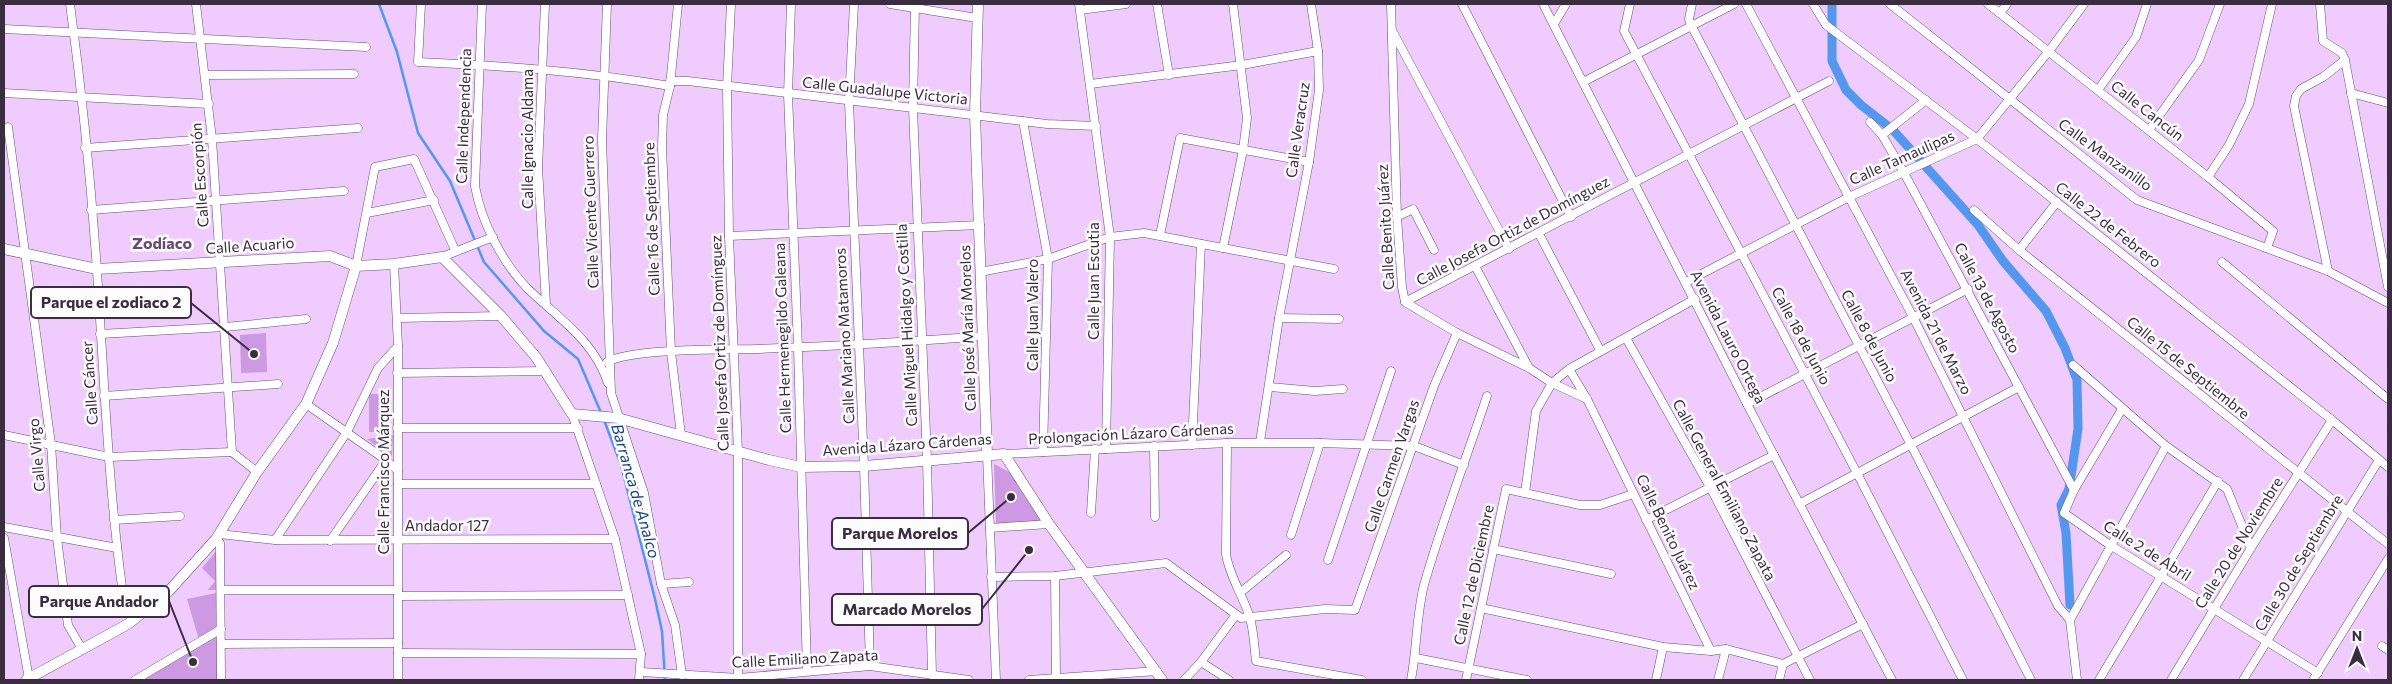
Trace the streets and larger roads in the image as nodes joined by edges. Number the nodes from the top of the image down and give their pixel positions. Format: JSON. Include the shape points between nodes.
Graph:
{"nodes":[{"id":1,"x":70,"y":4,"type":"edge"},
{"id":2,"x":196,"y":4,"type":"edge"},
{"id":3,"x":421,"y":4,"type":"edge"},
{"id":4,"x":482,"y":4,"type":"edge"},
{"id":5,"x":545,"y":4,"type":"edge"},
{"id":6,"x":607,"y":4,"type":"edge"},
{"id":7,"x":678,"y":4,"type":"edge"},
{"id":8,"x":731,"y":4,"type":"edge"},
{"id":9,"x":791,"y":4,"type":"edge"},
{"id":10,"x":854,"y":4,"type":"edge"},
{"id":11,"x":890,"y":4,"type":"edge"},
{"id":12,"x":978,"y":4,"type":"edge"},
{"id":13,"x":1126,"y":4,"type":"edge"},
{"id":14,"x":1157,"y":4,"type":"edge"},
{"id":15,"x":1233,"y":4,"type":"edge"},
{"id":16,"x":1311,"y":4,"type":"edge"},
{"id":17,"x":1391,"y":4,"type":"edge"},
{"id":18,"x":1462,"y":4,"type":"edge"},
{"id":19,"x":1543,"y":4,"type":"edge"},
{"id":20,"x":1566,"y":4,"type":"edge"},
{"id":21,"x":1630,"y":4,"type":"edge"},
{"id":22,"x":1692,"y":4,"type":"edge"},
{"id":23,"x":1734,"y":4,"type":"edge"},
{"id":24,"x":1746,"y":4,"type":"edge"},
{"id":25,"x":1813,"y":4,"type":"edge"},
{"id":26,"x":1890,"y":4,"type":"edge"},
{"id":27,"x":1988,"y":4,"type":"edge"},
{"id":28,"x":2007,"y":4,"type":"edge"},
{"id":29,"x":2084,"y":4,"type":"edge"},
{"id":30,"x":2147,"y":4,"type":"edge"},
{"id":31,"x":2220,"y":4,"type":"edge"},
{"id":32,"x":2272,"y":4,"type":"edge"},
{"id":33,"x":2320,"y":4,"type":"edge"},
{"id":34,"x":914,"y":6,"type":"edge"},
{"id":35,"x":1080,"y":7,"type":"edge"},
{"id":36,"x":2000,"y":13,"type":"junction"},
{"id":37,"x":977,"y":18,"type":"junction"},
{"id":38,"x":1554,"y":24,"type":"junction"},
{"id":39,"x":1691,"y":25,"type":"junction"},
{"id":40,"x":4,"y":29,"type":"edge"},
{"id":41,"x":1392,"y":30,"type":"junction"},
{"id":42,"x":74,"y":33,"type":"junction"},
{"id":43,"x":201,"y":39,"type":"junction"},
{"id":44,"x":366,"y":47,"type":"dead end"},
{"id":45,"x":1318,"y":51,"type":"junction"},
{"id":46,"x":2049,"y":51,"type":"junction"},
{"id":47,"x":1636,"y":54,"type":"junction"},
{"id":48,"x":2345,"y":60,"type":"junction"},
{"id":49,"x":479,"y":65,"type":"junction"},
{"id":50,"x":1242,"y":65,"type":"junction"},
{"id":51,"x":542,"y":68,"type":"junction"},
{"id":52,"x":354,"y":74,"type":"dead end"},
{"id":53,"x":205,"y":75,"type":"junction"},
{"id":54,"x":603,"y":75,"type":"junction"},
{"id":55,"x":1168,"y":75,"type":"junction"},
{"id":56,"x":1830,"y":81,"type":"dead end"},
{"id":57,"x":1583,"y":82,"type":"junction"},
{"id":58,"x":670,"y":84,"type":"junction"},
{"id":59,"x":1090,"y":84,"type":"junction"},
{"id":60,"x":727,"y":87,"type":"junction"},
{"id":61,"x":2098,"y":90,"type":"junction"},
{"id":62,"x":4,"y":93,"type":"edge"},
{"id":63,"x":2351,"y":93,"type":"junction"},
{"id":64,"x":788,"y":94,"type":"junction"},
{"id":65,"x":81,"y":96,"type":"junction"},
{"id":66,"x":1798,"y":98,"type":"junction"},
{"id":67,"x":1926,"y":100,"type":"junction"},
{"id":68,"x":2010,"y":100,"type":"junction"},
{"id":69,"x":849,"y":102,"type":"junction"},
{"id":70,"x":2388,"y":103,"type":"edge"},
{"id":71,"x":209,"y":104,"type":"junction"},
{"id":72,"x":913,"y":108,"type":"junction"},
{"id":73,"x":975,"y":115,"type":"junction"},
{"id":74,"x":1023,"y":121,"type":"junction"},
{"id":75,"x":1870,"y":122,"type":"dead end"},
{"id":76,"x":1096,"y":126,"type":"junction"},
{"id":77,"x":1744,"y":126,"type":"junction"},
{"id":78,"x":8,"y":127,"type":"dead end"},
{"id":79,"x":358,"y":128,"type":"dead end"},
{"id":80,"x":2149,"y":130,"type":"junction"},
{"id":81,"x":1882,"y":135,"type":"junction"},
{"id":82,"x":212,"y":139,"type":"junction"},
{"id":83,"x":1977,"y":139,"type":"junction"},
{"id":84,"x":85,"y":148,"type":"junction"},
{"id":85,"x":1243,"y":150,"type":"junction"},
{"id":86,"x":1688,"y":154,"type":"junction"},
{"id":87,"x":1309,"y":162,"type":"junction"},
{"id":88,"x":1903,"y":170,"type":"junction"},
{"id":89,"x":2208,"y":177,"type":"junction"},
{"id":90,"x":1633,"y":183,"type":"junction"},
{"id":91,"x":344,"y":191,"type":"dead end"},
{"id":92,"x":1849,"y":197,"type":"junction"},
{"id":93,"x":434,"y":200,"type":"junction"},
{"id":94,"x":216,"y":202,"type":"junction"},
{"id":95,"x":2057,"y":202,"type":"junction"},
{"id":96,"x":91,"y":210,"type":"junction"},
{"id":97,"x":1974,"y":210,"type":"dead end"},
{"id":98,"x":366,"y":213,"type":"junction"},
{"id":99,"x":1396,"y":217,"type":"junction"},
{"id":100,"x":1571,"y":217,"type":"junction"},
{"id":101,"x":980,"y":225,"type":"junction"},
{"id":102,"x":1795,"y":225,"type":"junction"},
{"id":103,"x":916,"y":228,"type":"junction"},
{"id":104,"x":854,"y":230,"type":"junction"},
{"id":105,"x":792,"y":234,"type":"junction"},
{"id":106,"x":1539,"y":234,"type":"junction"},
{"id":107,"x":1160,"y":235,"type":"junction"},
{"id":108,"x":729,"y":236,"type":"junction"},
{"id":109,"x":1110,"y":237,"type":"junction"},
{"id":110,"x":490,"y":238,"type":"junction"},
{"id":111,"x":1201,"y":244,"type":"junction"},
{"id":112,"x":1223,"y":248,"type":"junction"},
{"id":113,"x":2267,"y":248,"type":"junction"},
{"id":114,"x":4,"y":249,"type":"edge"},
{"id":115,"x":1509,"y":249,"type":"junction"},
{"id":116,"x":455,"y":250,"type":"junction"},
{"id":117,"x":1434,"y":250,"type":"dead end"},
{"id":118,"x":2019,"y":250,"type":"junction"},
{"id":119,"x":1742,"y":253,"type":"junction"},
{"id":120,"x":26,"y":254,"type":"junction"},
{"id":121,"x":442,"y":257,"type":"junction"},
{"id":122,"x":1048,"y":259,"type":"junction"},
{"id":123,"x":1290,"y":260,"type":"junction"},
{"id":124,"x":2222,"y":262,"type":"dead end"},
{"id":125,"x":221,"y":263,"type":"junction"},
{"id":126,"x":394,"y":264,"type":"junction"},
{"id":127,"x":356,"y":266,"type":"junction"},
{"id":128,"x":1476,"y":266,"type":"junction"},
{"id":129,"x":1334,"y":269,"type":"dead end"},
{"id":130,"x":97,"y":270,"type":"junction"},
{"id":131,"x":2328,"y":271,"type":"junction"},
{"id":132,"x":980,"y":272,"type":"junction"},
{"id":133,"x":1686,"y":282,"type":"junction"},
{"id":134,"x":2388,"y":288,"type":"edge"},
{"id":135,"x":1968,"y":289,"type":"junction"},
{"id":136,"x":1695,"y":299,"type":"junction"},
{"id":137,"x":1405,"y":302,"type":"junction"},
{"id":138,"x":2388,"y":303,"type":"edge"},
{"id":139,"x":546,"y":304,"type":"junction"},
{"id":140,"x":502,"y":316,"type":"junction"},
{"id":141,"x":1913,"y":317,"type":"junction"},
{"id":142,"x":397,"y":318,"type":"junction"},
{"id":143,"x":1279,"y":318,"type":"junction"},
{"id":144,"x":1339,"y":319,"type":"dead end"},
{"id":145,"x":306,"y":320,"type":"dead end"},
{"id":146,"x":226,"y":327,"type":"junction"},
{"id":147,"x":1457,"y":333,"type":"junction"},
{"id":148,"x":100,"y":334,"type":"junction"},
{"id":149,"x":983,"y":336,"type":"junction"},
{"id":150,"x":1626,"y":338,"type":"junction"},
{"id":151,"x":922,"y":341,"type":"junction"},
{"id":152,"x":859,"y":345,"type":"junction"},
{"id":153,"x":398,"y":346,"type":"junction"},
{"id":154,"x":1859,"y":346,"type":"junction"},
{"id":155,"x":798,"y":348,"type":"junction"},
{"id":156,"x":734,"y":350,"type":"junction"},
{"id":157,"x":1600,"y":350,"type":"junction"},
{"id":158,"x":672,"y":352,"type":"junction"},
{"id":159,"x":610,"y":361,"type":"junction"},
{"id":160,"x":602,"y":365,"type":"junction"},
{"id":161,"x":2073,"y":365,"type":"dead end"},
{"id":162,"x":1529,"y":368,"type":"junction"},
{"id":163,"x":1569,"y":369,"type":"junction"},
{"id":164,"x":546,"y":371,"type":"junction"},
{"id":165,"x":1391,"y":371,"type":"dead end"},
{"id":166,"x":397,"y":373,"type":"junction"},
{"id":167,"x":1805,"y":374,"type":"junction"},
{"id":168,"x":1552,"y":383,"type":"junction"},
{"id":169,"x":278,"y":384,"type":"dead end"},
{"id":170,"x":1270,"y":387,"type":"junction"},
{"id":171,"x":2019,"y":387,"type":"junction"},
{"id":172,"x":229,"y":389,"type":"junction"},
{"id":173,"x":1343,"y":389,"type":"dead end"},
{"id":174,"x":611,"y":393,"type":"junction"},
{"id":175,"x":104,"y":396,"type":"junction"},
{"id":176,"x":1487,"y":396,"type":"dead end"},
{"id":177,"x":1587,"y":399,"type":"junction"},
{"id":178,"x":2388,"y":399,"type":"edge"},
{"id":179,"x":306,"y":404,"type":"junction"},
{"id":180,"x":1747,"y":404,"type":"junction"},
{"id":181,"x":2122,"y":409,"type":"junction"},
{"id":182,"x":575,"y":414,"type":"junction"},
{"id":183,"x":614,"y":417,"type":"junction"},
{"id":184,"x":1964,"y":417,"type":"junction"},
{"id":185,"x":2332,"y":420,"type":"junction"},
{"id":186,"x":397,"y":428,"type":"junction"},
{"id":187,"x":578,"y":428,"type":"junction"},
{"id":188,"x":347,"y":432,"type":"junction"},
{"id":189,"x":4,"y":435,"type":"edge"},
{"id":190,"x":681,"y":435,"type":"junction"},
{"id":191,"x":1260,"y":442,"type":"junction"},
{"id":192,"x":1227,"y":443,"type":"junction"},
{"id":193,"x":1320,"y":443,"type":"junction"},
{"id":194,"x":51,"y":444,"type":"junction"},
{"id":195,"x":1367,"y":444,"type":"junction"},
{"id":196,"x":1192,"y":445,"type":"junction"},
{"id":197,"x":1911,"y":445,"type":"junction"},
{"id":198,"x":1154,"y":446,"type":"junction"},
{"id":199,"x":1414,"y":446,"type":"junction"},
{"id":200,"x":2166,"y":446,"type":"junction"},
{"id":201,"x":1096,"y":449,"type":"junction"},
{"id":202,"x":1106,"y":449,"type":"junction"},
{"id":203,"x":232,"y":452,"type":"junction"},
{"id":204,"x":738,"y":452,"type":"junction"},
{"id":205,"x":1043,"y":452,"type":"junction"},
{"id":206,"x":1004,"y":454,"type":"junction"},
{"id":207,"x":987,"y":455,"type":"junction"},
{"id":208,"x":1774,"y":455,"type":"junction"},
{"id":209,"x":109,"y":457,"type":"junction"},
{"id":210,"x":386,"y":460,"type":"junction"},
{"id":211,"x":927,"y":460,"type":"junction"},
{"id":212,"x":2379,"y":460,"type":"junction"},
{"id":213,"x":1464,"y":465,"type":"junction"},
{"id":214,"x":864,"y":466,"type":"junction"},
{"id":215,"x":801,"y":467,"type":"junction"},
{"id":216,"x":2388,"y":467,"type":"edge"},
{"id":217,"x":398,"y":471,"type":"junction"},
{"id":218,"x":257,"y":472,"type":"junction"},
{"id":219,"x":2298,"y":473,"type":"junction"},
{"id":220,"x":1857,"y":474,"type":"junction"},
{"id":221,"x":2218,"y":480,"type":"junction"},
{"id":222,"x":398,"y":484,"type":"junction"},
{"id":223,"x":596,"y":484,"type":"junction"},
{"id":224,"x":2072,"y":487,"type":"junction"},
{"id":225,"x":1710,"y":488,"type":"junction"},
{"id":226,"x":1525,"y":493,"type":"junction"},
{"id":227,"x":1633,"y":494,"type":"junction"},
{"id":228,"x":1799,"y":504,"type":"junction"},
{"id":229,"x":2346,"y":511,"type":"junction"},
{"id":230,"x":1091,"y":513,"type":"dead end"},
{"id":231,"x":180,"y":516,"type":"dead end"},
{"id":232,"x":1155,"y":517,"type":"dead end"},
{"id":233,"x":114,"y":520,"type":"junction"},
{"id":234,"x":1646,"y":520,"type":"junction"},
{"id":235,"x":1049,"y":524,"type":"junction"},
{"id":236,"x":4,"y":527,"type":"edge"},
{"id":237,"x":990,"y":528,"type":"junction"},
{"id":238,"x":1291,"y":535,"type":"dead end"},
{"id":239,"x":218,"y":536,"type":"junction"},
{"id":240,"x":4,"y":538,"type":"edge"},
{"id":241,"x":57,"y":538,"type":"junction"},
{"id":242,"x":615,"y":539,"type":"junction"},
{"id":243,"x":275,"y":540,"type":"junction"},
{"id":244,"x":330,"y":541,"type":"junction"},
{"id":245,"x":398,"y":541,"type":"junction"},
{"id":246,"x":2388,"y":544,"type":"edge"},
{"id":247,"x":2110,"y":546,"type":"junction"},
{"id":248,"x":117,"y":548,"type":"junction"},
{"id":249,"x":2251,"y":548,"type":"junction"},
{"id":250,"x":1494,"y":550,"type":"junction"},
{"id":251,"x":1286,"y":555,"type":"dead end"},
{"id":252,"x":2388,"y":559,"type":"edge"},
{"id":253,"x":1328,"y":560,"type":"dead end"},
{"id":254,"x":1084,"y":573,"type":"junction"},
{"id":255,"x":1612,"y":574,"type":"dead end"},
{"id":256,"x":1055,"y":576,"type":"junction"},
{"id":257,"x":2161,"y":577,"type":"junction"},
{"id":258,"x":991,"y":578,"type":"junction"},
{"id":259,"x":689,"y":582,"type":"dead end"},
{"id":260,"x":661,"y":584,"type":"junction"},
{"id":261,"x":122,"y":587,"type":"dead end"},
{"id":262,"x":221,"y":590,"type":"junction"},
{"id":263,"x":1241,"y":592,"type":"junction"},
{"id":264,"x":398,"y":593,"type":"junction"},
{"id":265,"x":628,"y":594,"type":"junction"},
{"id":266,"x":1481,"y":608,"type":"junction"},
{"id":267,"x":2214,"y":610,"type":"junction"},
{"id":268,"x":1235,"y":616,"type":"junction"},
{"id":269,"x":1250,"y":618,"type":"junction"},
{"id":270,"x":2070,"y":620,"type":"junction"},
{"id":271,"x":1863,"y":624,"type":"junction"},
{"id":272,"x":221,"y":629,"type":"junction"},
{"id":273,"x":2267,"y":642,"type":"junction"},
{"id":274,"x":398,"y":643,"type":"junction"},
{"id":275,"x":221,"y":644,"type":"junction"},
{"id":276,"x":1664,"y":647,"type":"junction"},
{"id":277,"x":82,"y":649,"type":"junction"},
{"id":278,"x":1726,"y":649,"type":"junction"},
{"id":279,"x":1711,"y":651,"type":"junction"},
{"id":280,"x":398,"y":653,"type":"junction"},
{"id":281,"x":641,"y":654,"type":"junction"},
{"id":282,"x":1796,"y":656,"type":"junction"},
{"id":283,"x":1416,"y":658,"type":"junction"},
{"id":284,"x":1201,"y":662,"type":"junction"},
{"id":285,"x":1783,"y":664,"type":"junction"},
{"id":286,"x":870,"y":666,"type":"junction"},
{"id":287,"x":1469,"y":668,"type":"junction"},
{"id":288,"x":807,"y":671,"type":"junction"},
{"id":289,"x":905,"y":671,"type":"junction"},
{"id":290,"x":1157,"y":671,"type":"junction"},
{"id":291,"x":2318,"y":673,"type":"junction"},
{"id":292,"x":682,"y":675,"type":"junction"},
{"id":293,"x":932,"y":675,"type":"junction"},
{"id":294,"x":640,"y":676,"type":"edge"},
{"id":295,"x":1056,"y":678,"type":"junction"},
{"id":296,"x":738,"y":679,"type":"edge"},
{"id":297,"x":28,"y":680,"type":"edge"},
{"id":298,"x":135,"y":680,"type":"edge"},
{"id":299,"x":221,"y":680,"type":"edge"},
{"id":300,"x":398,"y":680,"type":"edge"},
{"id":301,"x":904,"y":680,"type":"edge"},
{"id":302,"x":969,"y":680,"type":"edge"},
{"id":303,"x":996,"y":680,"type":"edge"},
{"id":304,"x":1029,"y":680,"type":"edge"},
{"id":305,"x":1162,"y":680,"type":"edge"},
{"id":306,"x":1184,"y":680,"type":"edge"},
{"id":307,"x":1229,"y":680,"type":"edge"},
{"id":308,"x":1362,"y":680,"type":"edge"},
{"id":309,"x":1412,"y":680,"type":"edge"},
{"id":310,"x":1466,"y":680,"type":"edge"},
{"id":311,"x":1527,"y":680,"type":"edge"},
{"id":312,"x":1656,"y":680,"type":"edge"},
{"id":313,"x":1718,"y":680,"type":"edge"},
{"id":314,"x":1779,"y":680,"type":"edge"},
{"id":315,"x":1810,"y":680,"type":"edge"},
{"id":316,"x":1892,"y":680,"type":"edge"},
{"id":317,"x":1963,"y":680,"type":"edge"},
{"id":318,"x":2031,"y":680,"type":"edge"},
{"id":319,"x":2077,"y":680,"type":"edge"},
{"id":320,"x":2099,"y":680,"type":"edge"},
{"id":321,"x":2171,"y":680,"type":"edge"},
{"id":322,"x":2243,"y":680,"type":"edge"},
{"id":323,"x":2313,"y":680,"type":"edge"}],
"edges":[{"from":1,"to":42,"type":"street","name":"Calle Cáncer"},
{"from":2,"to":43,"type":"street","name":"Calle Escorpión"},
{"from":3,"to":49,"type":"street","name":"Calle Guadalupe Victoria","via":[[418,62]]},
{"from":4,"to":49,"type":"street","name":"Calle Independencia"},
{"from":5,"to":51,"type":"street","name":"Calle Ignacio Aldama"},
{"from":6,"to":54,"type":"street","name":"Calle Vicente Guerrero"},
{"from":7,"to":58,"type":"street","name":"Calle 16 de Septiembre"},
{"from":8,"to":60,"type":"street","name":"Calle Josefa Ortiz de Domínguez"},
{"from":9,"to":64,"type":"street","name":"Calle Hermenegildo Galeana"},
{"from":10,"to":69,"type":"street","name":"Calle Mariano Matamoros"},
{"from":11,"to":34,"type":"street"},
{"from":12,"to":37,"type":"street","name":"Calle José María Morelos"},
{"from":13,"to":35,"type":"street"},
{"from":14,"to":55,"type":"street"},
{"from":15,"to":50,"type":"street"},
{"from":16,"to":45,"type":"street","name":"Calle Veracruz"},
{"from":17,"to":41,"type":"street","name":"Calle Benito Juárez"},
{"from":18,"to":100,"type":"street"},
{"from":19,"to":38,"type":"street","name":"Avenida Lauro Ortega"},
{"from":20,"to":38,"type":"street"},
{"from":21,"to":47,"type":"street","name":"Calle 18 de Junio","via":[[1624,31]]},
{"from":22,"to":39,"type":"street"},
{"from":23,"to":39,"type":"street"},
{"from":24,"to":66,"type":"street","name":"Avenida 21 de Marzo"},
{"from":25,"to":67,"type":"street","name":"Calle 22 de Febrero","via":[[1826,25]]},
{"from":26,"to":68,"type":"street","name":"Calle Manzanillo"},
{"from":27,"to":36,"type":"street","name":"Calle Cancún"},
{"from":28,"to":36,"type":"street"},
{"from":29,"to":46,"type":"street","name":"Calle Tamaulipas"},
{"from":30,"to":61,"type":"street","via":[[2130,48]]},
{"from":31,"to":80,"type":"street","via":[[2199,60]]},
{"from":32,"to":89,"type":"street","via":[[2249,104]]},
{"from":33,"to":48,"type":"street","via":[[2322,41],[2342,53]]},
{"from":34,"to":37,"type":"street"},
{"from":34,"to":72,"type":"street","name":"Calle Miguel Hidalgo y Costilla"},
{"from":35,"to":59,"type":"street","name":"Calle Juan Escutia"},
{"from":36,"to":46,"type":"street","name":"Calle Cancún"},
{"from":37,"to":73,"type":"street","name":"Calle José María Morelos"},
{"from":38,"to":57,"type":"street","name":"Avenida Lauro Ortega"},
{"from":39,"to":47,"type":"street"},
{"from":39,"to":77,"type":"street","name":"Calle 8 de Junio"},
{"from":40,"to":42,"type":"street"},
{"from":41,"to":99,"type":"street","name":"Calle Benito Juárez"},
{"from":41,"to":115,"type":"street"},
{"from":42,"to":43,"type":"street"},
{"from":42,"to":65,"type":"street","name":"Calle Cáncer"},
{"from":43,"to":44,"type":"street"},
{"from":43,"to":53,"type":"street","name":"Calle Escorpión"},
{"from":45,"to":50,"type":"street"},
{"from":45,"to":87,"type":"street","name":"Calle Veracruz","via":[[1319,90]]},
{"from":46,"to":61,"type":"street","name":"Calle Cancún"},
{"from":46,"to":68,"type":"street","name":"Calle Tamaulipas"},
{"from":47,"to":57,"type":"street"},
{"from":47,"to":86,"type":"street","name":"Calle 18 de Junio"},
{"from":48,"to":63,"type":"street"},
{"from":48,"to":131,"type":"street","via":[[2301,89],[2294,106]]},
{"from":49,"to":51,"type":"street","name":"Calle Guadalupe Victoria"},
{"from":49,"to":110,"type":"street","name":"Calle Independencia","via":[[475,186]]},
{"from":50,"to":55,"type":"street"},
{"from":50,"to":85,"type":"street","via":[[1247,118]]},
{"from":51,"to":54,"type":"street","name":"Calle Guadalupe Victoria"},
{"from":51,"to":139,"type":"street","name":"Calle Ignacio Aldama","via":[[538,168]]},
{"from":52,"to":53,"type":"street"},
{"from":53,"to":71,"type":"street","name":"Calle Escorpión"},
{"from":54,"to":58,"type":"street","name":"Calle Guadalupe Victoria"},
{"from":54,"to":159,"type":"street","name":"Calle Vicente Guerrero","via":[[602,159]]},
{"from":55,"to":59,"type":"street"},
{"from":56,"to":66,"type":"street","name":"Calle Josefa Ortiz de Domínguez"},
{"from":57,"to":90,"type":"street","name":"Avenida Lauro Ortega"},
{"from":58,"to":60,"type":"street","name":"Calle Guadalupe Victoria","via":[[688,82]]},
{"from":58,"to":158,"type":"street","name":"Calle 16 de Septiembre","via":[[663,115],[662,148]]},
{"from":59,"to":76,"type":"street","name":"Calle Juan Escutia"},
{"from":60,"to":64,"type":"street","name":"Calle Guadalupe Victoria"},
{"from":60,"to":108,"type":"street","name":"Calle Josefa Ortiz de Domínguez"},
{"from":61,"to":80,"type":"street","name":"Calle Cancún"},
{"from":62,"to":65,"type":"street"},
{"from":63,"to":70,"type":"street"},
{"from":63,"to":134,"type":"street"},
{"from":64,"to":69,"type":"street","name":"Calle Guadalupe Victoria"},
{"from":64,"to":105,"type":"street","name":"Calle Hermenegildo Galeana"},
{"from":65,"to":71,"type":"street"},
{"from":65,"to":84,"type":"street","name":"Calle Cáncer"},
{"from":66,"to":77,"type":"street","name":"Calle Josefa Ortiz de Domínguez"},
{"from":66,"to":92,"type":"street","name":"Avenida 21 de Marzo"},
{"from":67,"to":81,"type":"street"},
{"from":67,"to":83,"type":"street","name":"Calle 22 de Febrero"},
{"from":68,"to":83,"type":"street","name":"Calle Tamaulipas"},
{"from":68,"to":113,"type":"street","name":"Calle Manzanillo","via":[[2138,200]]},
{"from":69,"to":72,"type":"street","name":"Calle Guadalupe Victoria"},
{"from":69,"to":104,"type":"street","name":"Calle Mariano Matamoros"},
{"from":71,"to":82,"type":"street","name":"Calle Escorpión"},
{"from":72,"to":73,"type":"street","name":"Calle Guadalupe Victoria"},
{"from":72,"to":103,"type":"street","name":"Calle Miguel Hidalgo y Costilla"},
{"from":73,"to":74,"type":"street","name":"Calle Guadalupe Victoria"},
{"from":73,"to":101,"type":"street","name":"Calle José María Morelos"},
{"from":74,"to":76,"type":"street","name":"Calle Guadalupe Victoria"},
{"from":74,"to":122,"type":"street","name":"Calle Juan Valero"},
{"from":75,"to":81,"type":"street","name":"Calle 13 de Agosto"},
{"from":76,"to":109,"type":"street","name":"Calle Juan Escutia"},
{"from":77,"to":86,"type":"street","name":"Calle Josefa Ortiz de Domínguez"},
{"from":77,"to":102,"type":"street","name":"Calle 8 de Junio"},
{"from":78,"to":120,"type":"street","name":"Calle Virgo"},
{"from":79,"to":82,"type":"street"},
{"from":80,"to":89,"type":"street","name":"Calle Cancún"},
{"from":81,"to":88,"type":"street","name":"Calle 13 de Agosto"},
{"from":82,"to":84,"type":"street"},
{"from":82,"to":94,"type":"street","name":"Calle Escorpión"},
{"from":83,"to":88,"type":"street","name":"Calle Tamaulipas"},
{"from":83,"to":95,"type":"street","name":"Calle 22 de Febrero"},
{"from":84,"to":96,"type":"street","name":"Calle Cáncer"},
{"from":85,"to":87,"type":"street"},
{"from":85,"to":107,"type":"street","via":[[1180,138]]},
{"from":85,"to":112,"type":"street"},
{"from":86,"to":90,"type":"street","name":"Calle Josefa Ortiz de Domínguez"},
{"from":86,"to":119,"type":"street","name":"Calle 18 de Junio"},
{"from":87,"to":123,"type":"street","name":"Calle Veracruz"},
{"from":88,"to":92,"type":"street","name":"Calle Tamaulipas"},
{"from":88,"to":135,"type":"street","name":"Calle 13 de Agosto"},
{"from":89,"to":113,"type":"street","name":"Calle Cancún","via":[[2273,231]]},
{"from":90,"to":100,"type":"street","name":"Calle Josefa Ortiz de Domínguez"},
{"from":90,"to":133,"type":"street","name":"Avenida Lauro Ortega"},
{"from":91,"to":94,"type":"street"},
{"from":92,"to":102,"type":"street","name":"Calle Tamaulipas"},
{"from":92,"to":141,"type":"street","name":"Avenida 21 de Marzo"},
{"from":93,"to":98,"type":"street"},
{"from":93,"to":98,"type":"street","via":[[414,159],[375,167]]},
{"from":93,"to":116,"type":"street"},
{"from":94,"to":96,"type":"street"},
{"from":94,"to":125,"type":"street","name":"Calle Escorpión"},
{"from":95,"to":118,"type":"street"},
{"from":95,"to":185,"type":"street","name":"Calle 22 de Febrero"},
{"from":96,"to":130,"type":"street","name":"Calle Cáncer"},
{"from":97,"to":118,"type":"street","name":"Calle 15 de Septiembre"},
{"from":98,"to":127,"type":"street"},
{"from":99,"to":117,"type":"street","via":[[1413,209]]},
{"from":99,"to":137,"type":"street","name":"Calle Benito Juárez"},
{"from":100,"to":106,"type":"street","name":"Calle Josefa Ortiz de Domínguez"},
{"from":101,"to":103,"type":"street"},
{"from":101,"to":132,"type":"street","name":"Calle José María Morelos"},
{"from":102,"to":119,"type":"street","name":"Calle Tamaulipas"},
{"from":102,"to":154,"type":"street","name":"Calle 8 de Junio"},
{"from":103,"to":104,"type":"street"},
{"from":103,"to":151,"type":"street","name":"Calle Miguel Hidalgo y Costilla"},
{"from":104,"to":105,"type":"street"},
{"from":104,"to":152,"type":"street","name":"Calle Mariano Matamoros"},
{"from":105,"to":108,"type":"street"},
{"from":105,"to":155,"type":"street","name":"Calle Hermenegildo Galeana"},
{"from":106,"to":115,"type":"street","name":"Calle Josefa Ortiz de Domínguez"},
{"from":106,"to":157,"type":"street"},
{"from":107,"to":109,"type":"street"},
{"from":107,"to":111,"type":"street"},
{"from":108,"to":156,"type":"street","name":"Calle Josefa Ortiz de Domínguez"},
{"from":109,"to":122,"type":"street"},
{"from":109,"to":202,"type":"street","name":"Calle Juan Escutia"},
{"from":110,"to":116,"type":"street","name":"Calle Acuario"},
{"from":110,"to":139,"type":"street","name":"Calle Independencia","via":[[521,280]]},
{"from":111,"to":112,"type":"street"},
{"from":111,"to":196,"type":"street"},
{"from":112,"to":123,"type":"street"},
{"from":113,"to":131,"type":"street","name":"Calle Manzanillo"},
{"from":114,"to":120,"type":"street","name":"Calle Acuario"},
{"from":115,"to":128,"type":"street","name":"Calle Josefa Ortiz de Domínguez"},
{"from":116,"to":121,"type":"street","name":"Calle Acuario"},
{"from":118,"to":219,"type":"street","name":"Calle 15 de Septiembre"},
{"from":119,"to":133,"type":"street","name":"Calle Tamaulipas"},
{"from":119,"to":167,"type":"street","name":"Calle 18 de Junio"},
{"from":120,"to":130,"type":"street","name":"Calle Acuario"},
{"from":120,"to":194,"type":"street","name":"Calle Virgo"},
{"from":121,"to":126,"type":"street","name":"Calle Acuario"},
{"from":121,"to":140,"type":"street"},
{"from":122,"to":132,"type":"street"},
{"from":122,"to":205,"type":"street","name":"Calle Juan Valero"},
{"from":123,"to":129,"type":"street"},
{"from":123,"to":143,"type":"street","name":"Calle Veracruz"},
{"from":124,"to":178,"type":"street"},
{"from":125,"to":127,"type":"street","name":"Calle Acuario","via":[[330,256]]},
{"from":125,"to":130,"type":"street","name":"Calle Acuario"},
{"from":125,"to":146,"type":"street","name":"Calle Escorpión"},
{"from":126,"to":127,"type":"street","name":"Calle Acuario"},
{"from":126,"to":142,"type":"street","name":"Calle Francisco Márquez"},
{"from":127,"to":179,"type":"street","via":[[333,343]]},
{"from":128,"to":137,"type":"street","name":"Calle Josefa Ortiz de Domínguez"},
{"from":128,"to":162,"type":"street"},
{"from":130,"to":148,"type":"street","name":"Calle Cáncer"},
{"from":131,"to":138,"type":"street","name":"Calle Manzanillo"},
{"from":132,"to":149,"type":"street","name":"Calle José María Morelos"},
{"from":133,"to":136,"type":"street","name":"Avenida Lauro Ortega"},
{"from":135,"to":141,"type":"street"},
{"from":135,"to":171,"type":"street","name":"Calle 13 de Agosto"},
{"from":136,"to":150,"type":"street"},
{"from":136,"to":180,"type":"street","name":"Avenida Lauro Ortega"},
{"from":137,"to":147,"type":"street","name":"Calle Benito Juárez"},
{"from":139,"to":160,"type":"street","name":"Calle Independencia","via":[[574,329]]},
{"from":140,"to":142,"type":"street"},
{"from":140,"to":164,"type":"street"},
{"from":141,"to":154,"type":"street"},
{"from":141,"to":184,"type":"street","name":"Avenida 21 de Marzo"},
{"from":142,"to":153,"type":"street","name":"Calle Francisco Márquez"},
{"from":143,"to":144,"type":"street"},
{"from":143,"to":170,"type":"street","name":"Calle Veracruz"},
{"from":145,"to":146,"type":"street"},
{"from":146,"to":148,"type":"street"},
{"from":146,"to":172,"type":"street","name":"Calle Escorpión"},
{"from":147,"to":162,"type":"street","name":"Calle Benito Juárez"},
{"from":147,"to":199,"type":"street","name":"Calle Carmen Vargas","via":[[1434,386]]},
{"from":148,"to":175,"type":"street","name":"Calle Cáncer"},
{"from":149,"to":151,"type":"street"},
{"from":149,"to":207,"type":"street","name":"Calle José María Morelos"},
{"from":150,"to":157,"type":"street"},
{"from":150,"to":225,"type":"street","name":"Calle General Emiliano Zapata"},
{"from":151,"to":152,"type":"street"},
{"from":151,"to":211,"type":"street","name":"Calle Miguel Hidalgo y Costilla"},
{"from":152,"to":155,"type":"street"},
{"from":152,"to":214,"type":"street","name":"Calle Mariano Matamoros"},
{"from":153,"to":166,"type":"street","name":"Calle Francisco Márquez"},
{"from":153,"to":188,"type":"street","via":[[378,368]]},
{"from":154,"to":167,"type":"street"},
{"from":154,"to":197,"type":"street","name":"Calle 8 de Junio"},
{"from":155,"to":156,"type":"street"},
{"from":155,"to":215,"type":"street","name":"Calle Hermenegildo Galeana"},
{"from":156,"to":158,"type":"street"},
{"from":156,"to":204,"type":"street","name":"Calle Josefa Ortiz de Domínguez"},
{"from":157,"to":163,"type":"street"},
{"from":158,"to":159,"type":"street","via":[[626,356]]},
{"from":158,"to":190,"type":"street","name":"Calle 16 de Septiembre"},
{"from":159,"to":160,"type":"street"},
{"from":159,"to":174,"type":"street","name":"Calle Vicente Guerrero"},
{"from":160,"to":174,"type":"street","name":"Calle Independencia"},
{"from":161,"to":181,"type":"street"},
{"from":162,"to":168,"type":"street","name":"Calle Benito Juárez"},
{"from":163,"to":168,"type":"street"},
{"from":163,"to":177,"type":"street","name":"Calle Benito Juárez"},
{"from":164,"to":166,"type":"street"},
{"from":164,"to":182,"type":"street"},
{"from":165,"to":195,"type":"street"},
{"from":166,"to":186,"type":"street","name":"Calle Francisco Márquez"},
{"from":167,"to":180,"type":"street"},
{"from":167,"to":220,"type":"street","name":"Calle 18 de Junio"},
{"from":168,"to":177,"type":"street","name":"Calle Benito Juárez"},
{"from":168,"to":226,"type":"street","via":[[1536,411]]},
{"from":169,"to":172,"type":"street"},
{"from":170,"to":173,"type":"street"},
{"from":170,"to":191,"type":"street","name":"Calle Veracruz"},
{"from":171,"to":184,"type":"street"},
{"from":171,"to":224,"type":"street","name":"Calle 13 de Agosto"},
{"from":172,"to":175,"type":"street"},
{"from":172,"to":203,"type":"street","name":"Calle Escorpión"},
{"from":174,"to":183,"type":"street","name":"Calle Vicente Guerrero"},
{"from":175,"to":209,"type":"street","name":"Calle Cáncer"},
{"from":176,"to":213,"type":"street"},
{"from":177,"to":227,"type":"street","name":"Calle Benito Juárez"},
{"from":179,"to":188,"type":"street"},
{"from":179,"to":218,"type":"street"},
{"from":180,"to":208,"type":"street","name":"Avenida Lauro Ortega"},
{"from":181,"to":200,"type":"street"},
{"from":181,"to":224,"type":"street","name":"Calle 2 de Abril"},
{"from":182,"to":183,"type":"street","name":"Avenida Lázaro Cárdenas"},
{"from":182,"to":187,"type":"street"},
{"from":183,"to":190,"type":"street","name":"Avenida Lázaro Cárdenas"},
{"from":183,"to":260,"type":"street","name":"Calle Vicente Guerrero","via":[[644,493]]},
{"from":184,"to":197,"type":"street"},
{"from":184,"to":270,"type":"street","name":"Avenida 21 de Marzo","via":[[2058,606]]},
{"from":185,"to":212,"type":"street","name":"Calle 22 de Febrero"},
{"from":185,"to":219,"type":"street","name":"Calle 20 de Noviembre"},
{"from":186,"to":187,"type":"street"},
{"from":186,"to":217,"type":"street","name":"Calle Francisco Márquez"},
{"from":187,"to":223,"type":"street"},
{"from":188,"to":210,"type":"street"},
{"from":188,"to":243,"type":"street"},
{"from":189,"to":194,"type":"street"},
{"from":190,"to":204,"type":"street","name":"Avenida Lázaro Cárdenas"},
{"from":191,"to":192,"type":"street","name":"Prolongación Lázaro Cárdenas"},
{"from":191,"to":193,"type":"street","name":"Prolongación Lázaro Cárdenas"},
{"from":192,"to":196,"type":"street","name":"Prolongación Lázaro Cárdenas"},
{"from":192,"to":263,"type":"street","via":[[1226,554],[1228,568]]},
{"from":193,"to":195,"type":"street","name":"Prolongación Lázaro Cárdenas"},
{"from":193,"to":238,"type":"street"},
{"from":194,"to":209,"type":"street"},
{"from":194,"to":241,"type":"street","name":"Calle Virgo"},
{"from":195,"to":199,"type":"street","name":"Prolongación Lázaro Cárdenas"},
{"from":195,"to":253,"type":"street"},
{"from":196,"to":198,"type":"street","name":"Prolongación Lázaro Cárdenas"},
{"from":197,"to":220,"type":"street"},
{"from":197,"to":318,"type":"street","name":"Calle 8 de Junio"},
{"from":198,"to":202,"type":"street","name":"Prolongación Lázaro Cárdenas"},
{"from":198,"to":232,"type":"street"},
{"from":199,"to":213,"type":"street","name":"Prolongación Lázaro Cárdenas"},
{"from":199,"to":269,"type":"street","name":"Calle Carmen Vargas","via":[[1355,610],[1325,609]]},
{"from":200,"to":221,"type":"street"},
{"from":200,"to":247,"type":"street"},
{"from":201,"to":202,"type":"street","name":"Prolongación Lázaro Cárdenas"},
{"from":201,"to":205,"type":"street","name":"Prolongación Lázaro Cárdenas"},
{"from":201,"to":230,"type":"street"},
{"from":203,"to":209,"type":"street"},
{"from":203,"to":218,"type":"street"},
{"from":204,"to":215,"type":"street","name":"Avenida Lázaro Cárdenas"},
{"from":204,"to":296,"type":"street","name":"Calle Josefa Ortiz de Domínguez"},
{"from":205,"to":206,"type":"street","name":"Prolongación Lázaro Cárdenas"},
{"from":206,"to":207,"type":"street","name":"Avenida Lázaro Cárdenas"},
{"from":206,"to":235,"type":"street","name":"Avenida Lázaro Cárdenas"},
{"from":207,"to":211,"type":"street","name":"Avenida Lázaro Cárdenas"},
{"from":207,"to":237,"type":"street","name":"Calle José María Morelos"},
{"from":208,"to":225,"type":"street"},
{"from":208,"to":228,"type":"street","name":"Avenida Lauro Ortega"},
{"from":209,"to":233,"type":"street","name":"Calle Cáncer"},
{"from":210,"to":217,"type":"street"},
{"from":210,"to":244,"type":"street"},
{"from":211,"to":214,"type":"street","name":"Avenida Lázaro Cárdenas"},
{"from":211,"to":293,"type":"street","name":"Calle Miguel Hidalgo y Costilla"},
{"from":212,"to":216,"type":"street","name":"Calle 22 de Febrero"},
{"from":212,"to":229,"type":"street","name":"Calle 30 de Septiembre"},
{"from":213,"to":283,"type":"street","via":[[1424,586],[1417,622]]},
{"from":214,"to":215,"type":"street","name":"Avenida Lázaro Cárdenas"},
{"from":214,"to":286,"type":"street","name":"Calle Mariano Matamoros"},
{"from":215,"to":288,"type":"street","name":"Calle Hermenegildo Galeana"},
{"from":217,"to":222,"type":"street","name":"Calle Francisco Márquez"},
{"from":218,"to":239,"type":"street"},
{"from":219,"to":229,"type":"street","name":"Calle 15 de Septiembre"},
{"from":219,"to":249,"type":"street","name":"Calle 20 de Noviembre"},
{"from":220,"to":228,"type":"street"},
{"from":220,"to":317,"type":"street","name":"Calle 18 de Junio"},
{"from":221,"to":249,"type":"street","via":[[2228,489]]},
{"from":221,"to":257,"type":"street"},
{"from":222,"to":223,"type":"street"},
{"from":222,"to":245,"type":"street","name":"Calle Francisco Márquez"},
{"from":223,"to":242,"type":"street"},
{"from":224,"to":247,"type":"street","name":"Calle 2 de Abril","via":[[2064,513]]},
{"from":225,"to":234,"type":"street"},
{"from":225,"to":282,"type":"street","name":"Calle General Emiliano Zapata"},
{"from":226,"to":227,"type":"street","via":[[1580,505],[1600,505]]},
{"from":226,"to":250,"type":"street","name":"Calle 12 de Diciembre","via":[[1506,489]]},
{"from":227,"to":234,"type":"street","name":"Calle Benito Juárez"},
{"from":228,"to":271,"type":"street","name":"Avenida Lauro Ortega"},
{"from":229,"to":246,"type":"street","name":"Calle 15 de Septiembre"},
{"from":229,"to":273,"type":"street","name":"Calle 30 de Septiembre"},
{"from":231,"to":233,"type":"street"},
{"from":233,"to":248,"type":"street","name":"Calle Cáncer"},
{"from":234,"to":279,"type":"street","name":"Calle Benito Juárez"},
{"from":235,"to":237,"type":"street"},
{"from":235,"to":254,"type":"street","name":"Avenida Lázaro Cárdenas"},
{"from":236,"to":241,"type":"street"},
{"from":237,"to":258,"type":"street","name":"Calle José María Morelos"},
{"from":239,"to":243,"type":"street","name":"Andador 127"},
{"from":239,"to":262,"type":"street"},
{"from":239,"to":277,"type":"street","via":[[168,592],[128,624]]},
{"from":240,"to":297,"type":"street"},
{"from":241,"to":248,"type":"street"},
{"from":241,"to":277,"type":"street","name":"Calle Virgo","via":[[68,625]]},
{"from":242,"to":245,"type":"street","name":"Andador 127"},
{"from":242,"to":265,"type":"street"},
{"from":243,"to":244,"type":"street","name":"Andador 127"},
{"from":244,"to":245,"type":"street","name":"Andador 127"},
{"from":245,"to":264,"type":"street","name":"Calle Francisco Márquez"},
{"from":247,"to":257,"type":"street","name":"Calle 2 de Abril"},
{"from":247,"to":270,"type":"street"},
{"from":248,"to":261,"type":"street","name":"Calle Cáncer"},
{"from":249,"to":267,"type":"street","name":"Calle 20 de Noviembre"},
{"from":250,"to":255,"type":"street"},
{"from":250,"to":266,"type":"street","name":"Calle 12 de Diciembre"},
{"from":251,"to":263,"type":"street"},
{"from":252,"to":291,"type":"street"},
{"from":254,"to":256,"type":"street"},
{"from":254,"to":268,"type":"street","via":[[1166,563]]},
{"from":254,"to":290,"type":"street","name":"Avenida Lázaro Cárdenas"},
{"from":256,"to":258,"type":"street"},
{"from":256,"to":295,"type":"street"},
{"from":257,"to":267,"type":"street","name":"Calle 2 de Abril"},
{"from":257,"to":320,"type":"street"},
{"from":258,"to":303,"type":"street","name":"Calle José María Morelos"},
{"from":259,"to":260,"type":"street"},
{"from":260,"to":292,"type":"street","name":"Calle Vicente Guerrero","via":[[675,625]]},
{"from":262,"to":264,"type":"street"},
{"from":262,"to":272,"type":"street"},
{"from":263,"to":269,"type":"street"},
{"from":264,"to":265,"type":"street"},
{"from":264,"to":274,"type":"street","name":"Calle Francisco Márquez"},
{"from":265,"to":281,"type":"street"},
{"from":266,"to":276,"type":"street"},
{"from":266,"to":287,"type":"street","name":"Calle 12 de Diciembre"},
{"from":267,"to":273,"type":"street","name":"Calle 2 de Abril"},
{"from":267,"to":321,"type":"street","name":"Calle 20 de Noviembre"},
{"from":268,"to":269,"type":"street"},
{"from":268,"to":284,"type":"street"},
{"from":269,"to":308,"type":"street","via":[[1256,661]]},
{"from":270,"to":319,"type":"street"},
{"from":271,"to":282,"type":"street"},
{"from":271,"to":316,"type":"street","name":"Avenida Lauro Ortega"},
{"from":272,"to":275,"type":"street"},
{"from":272,"to":298,"type":"street"},
{"from":273,"to":291,"type":"street","name":"Calle 2 de Abril"},
{"from":273,"to":322,"type":"street","name":"Calle 30 de Septiembre"},
{"from":274,"to":275,"type":"street"},
{"from":274,"to":280,"type":"street","name":"Calle Francisco Márquez"},
{"from":275,"to":299,"type":"street"},
{"from":276,"to":279,"type":"street"},
{"from":276,"to":312,"type":"street"},
{"from":277,"to":297,"type":"street"},
{"from":278,"to":279,"type":"street"},
{"from":278,"to":285,"type":"street"},
{"from":278,"to":313,"type":"street"},
{"from":280,"to":281,"type":"street"},
{"from":280,"to":300,"type":"street","name":"Calle Francisco Márquez"},
{"from":281,"to":294,"type":"street"},
{"from":282,"to":285,"type":"street"},
{"from":282,"to":315,"type":"street","name":"Calle General Emiliano Zapata"},
{"from":283,"to":287,"type":"street"},
{"from":283,"to":309,"type":"street"},
{"from":284,"to":306,"type":"street"},
{"from":284,"to":307,"type":"street"},
{"from":285,"to":314,"type":"street"},
{"from":286,"to":288,"type":"street","name":"Calle Emiliano Zapata"},
{"from":286,"to":289,"type":"street","name":"Calle Emiliano Zapata"},
{"from":287,"to":310,"type":"street","name":"Calle 12 de Diciembre"},
{"from":287,"to":311,"type":"street"},
{"from":288,"to":296,"type":"street","name":"Calle Emiliano Zapata"},
{"from":289,"to":293,"type":"street","name":"Calle Emiliano Zapata"},
{"from":289,"to":301,"type":"street"},
{"from":290,"to":295,"type":"street"},
{"from":290,"to":305,"type":"street","name":"Avenida Lázaro Cárdenas"},
{"from":291,"to":323,"type":"street"},
{"from":292,"to":294,"type":"street","name":"Calle Emiliano Zapata"},
{"from":292,"to":296,"type":"street","name":"Calle Emiliano Zapata"},
{"from":293,"to":302,"type":"street","name":"Calle Emiliano Zapata"},
{"from":295,"to":304,"type":"street"}]}
